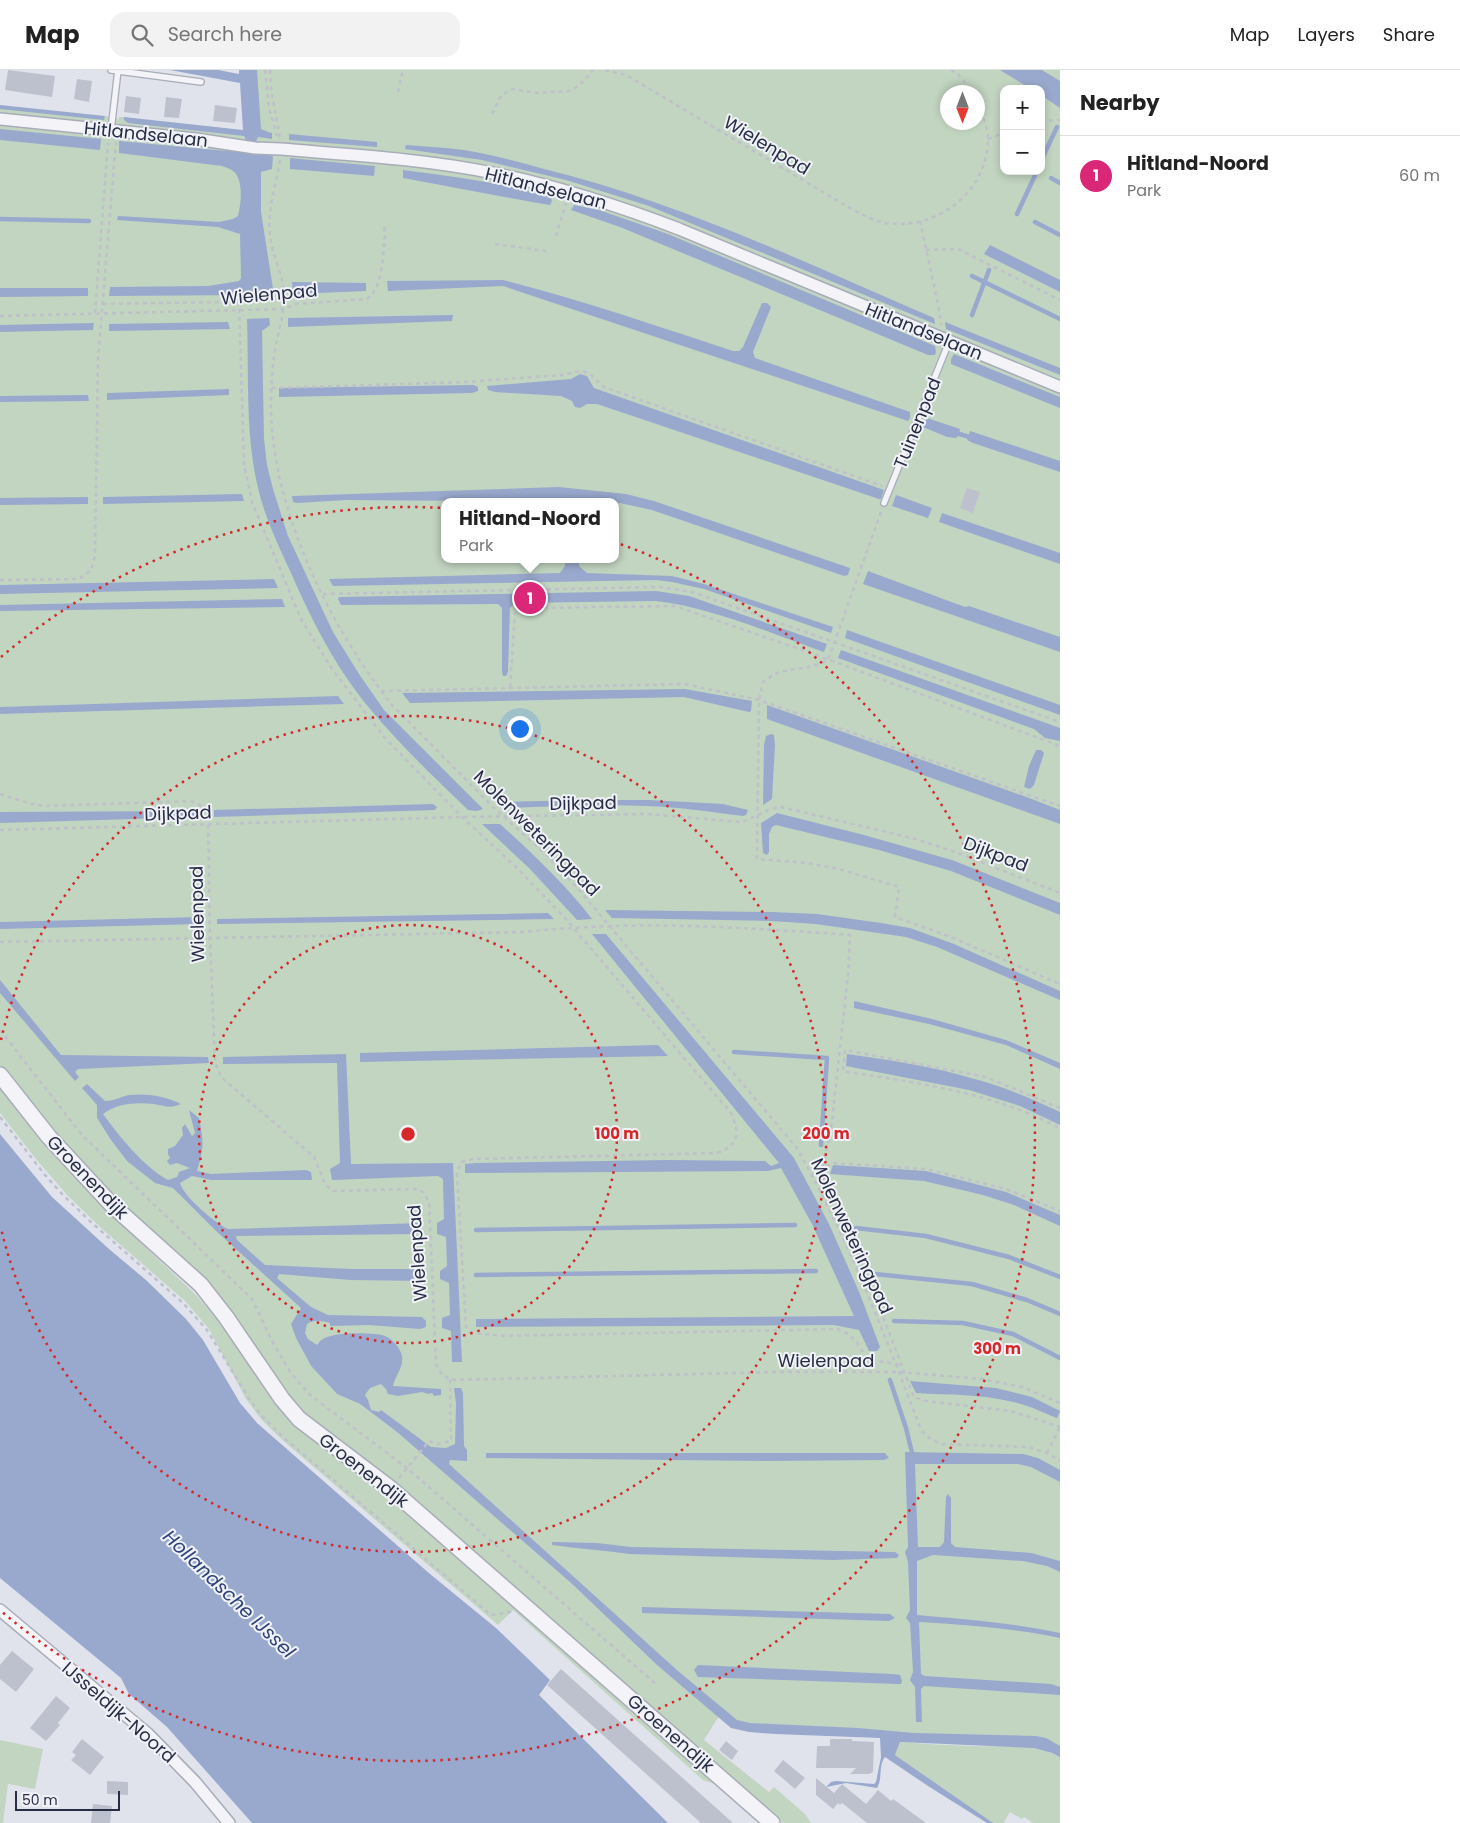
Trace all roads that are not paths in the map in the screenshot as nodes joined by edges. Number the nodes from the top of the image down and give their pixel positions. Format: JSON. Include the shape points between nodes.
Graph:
{"nodes":[{"id":1,"x":111,"y":70,"type":"edge"},
{"id":2,"x":118,"y":71,"type":"edge"},
{"id":3,"x":200,"y":82,"type":"dead end"},
{"id":4,"x":0,"y":119,"type":"edge"},
{"id":5,"x":114,"y":130,"type":"junction"},
{"id":6,"x":949,"y":342,"type":"junction"},
{"id":7,"x":1060,"y":387,"type":"edge"},
{"id":8,"x":884,"y":503,"type":"road end"},
{"id":9,"x":0,"y":1075,"type":"edge"},
{"id":10,"x":0,"y":1610,"type":"edge"},
{"id":11,"x":229,"y":1823,"type":"edge"},
{"id":12,"x":772,"y":1823,"type":"edge"}],
"edges":[{"from":1,"to":2,"type":"lane"},
{"from":2,"to":3,"type":"lane"},
{"from":2,"to":5,"type":"lane"},
{"from":4,"to":5,"type":"street","name":"Hitlandselaan"},
{"from":5,"to":6,"type":"street","name":"Hitlandselaan","via":[[256,148],[457,166],[569,192],[679,229]]},
{"from":6,"to":7,"type":"street","name":"Hitlandselaan"},
{"from":6,"to":8,"type":"lane","name":"Tuinenpad"},
{"from":9,"to":12,"type":"street","name":"Groenendijk","via":[[49,1138],[111,1204],[201,1285],[298,1419],[391,1489]]},
{"from":10,"to":11,"type":"street","name":"IJsseldijk-Noord","via":[[148,1734]]}]}
